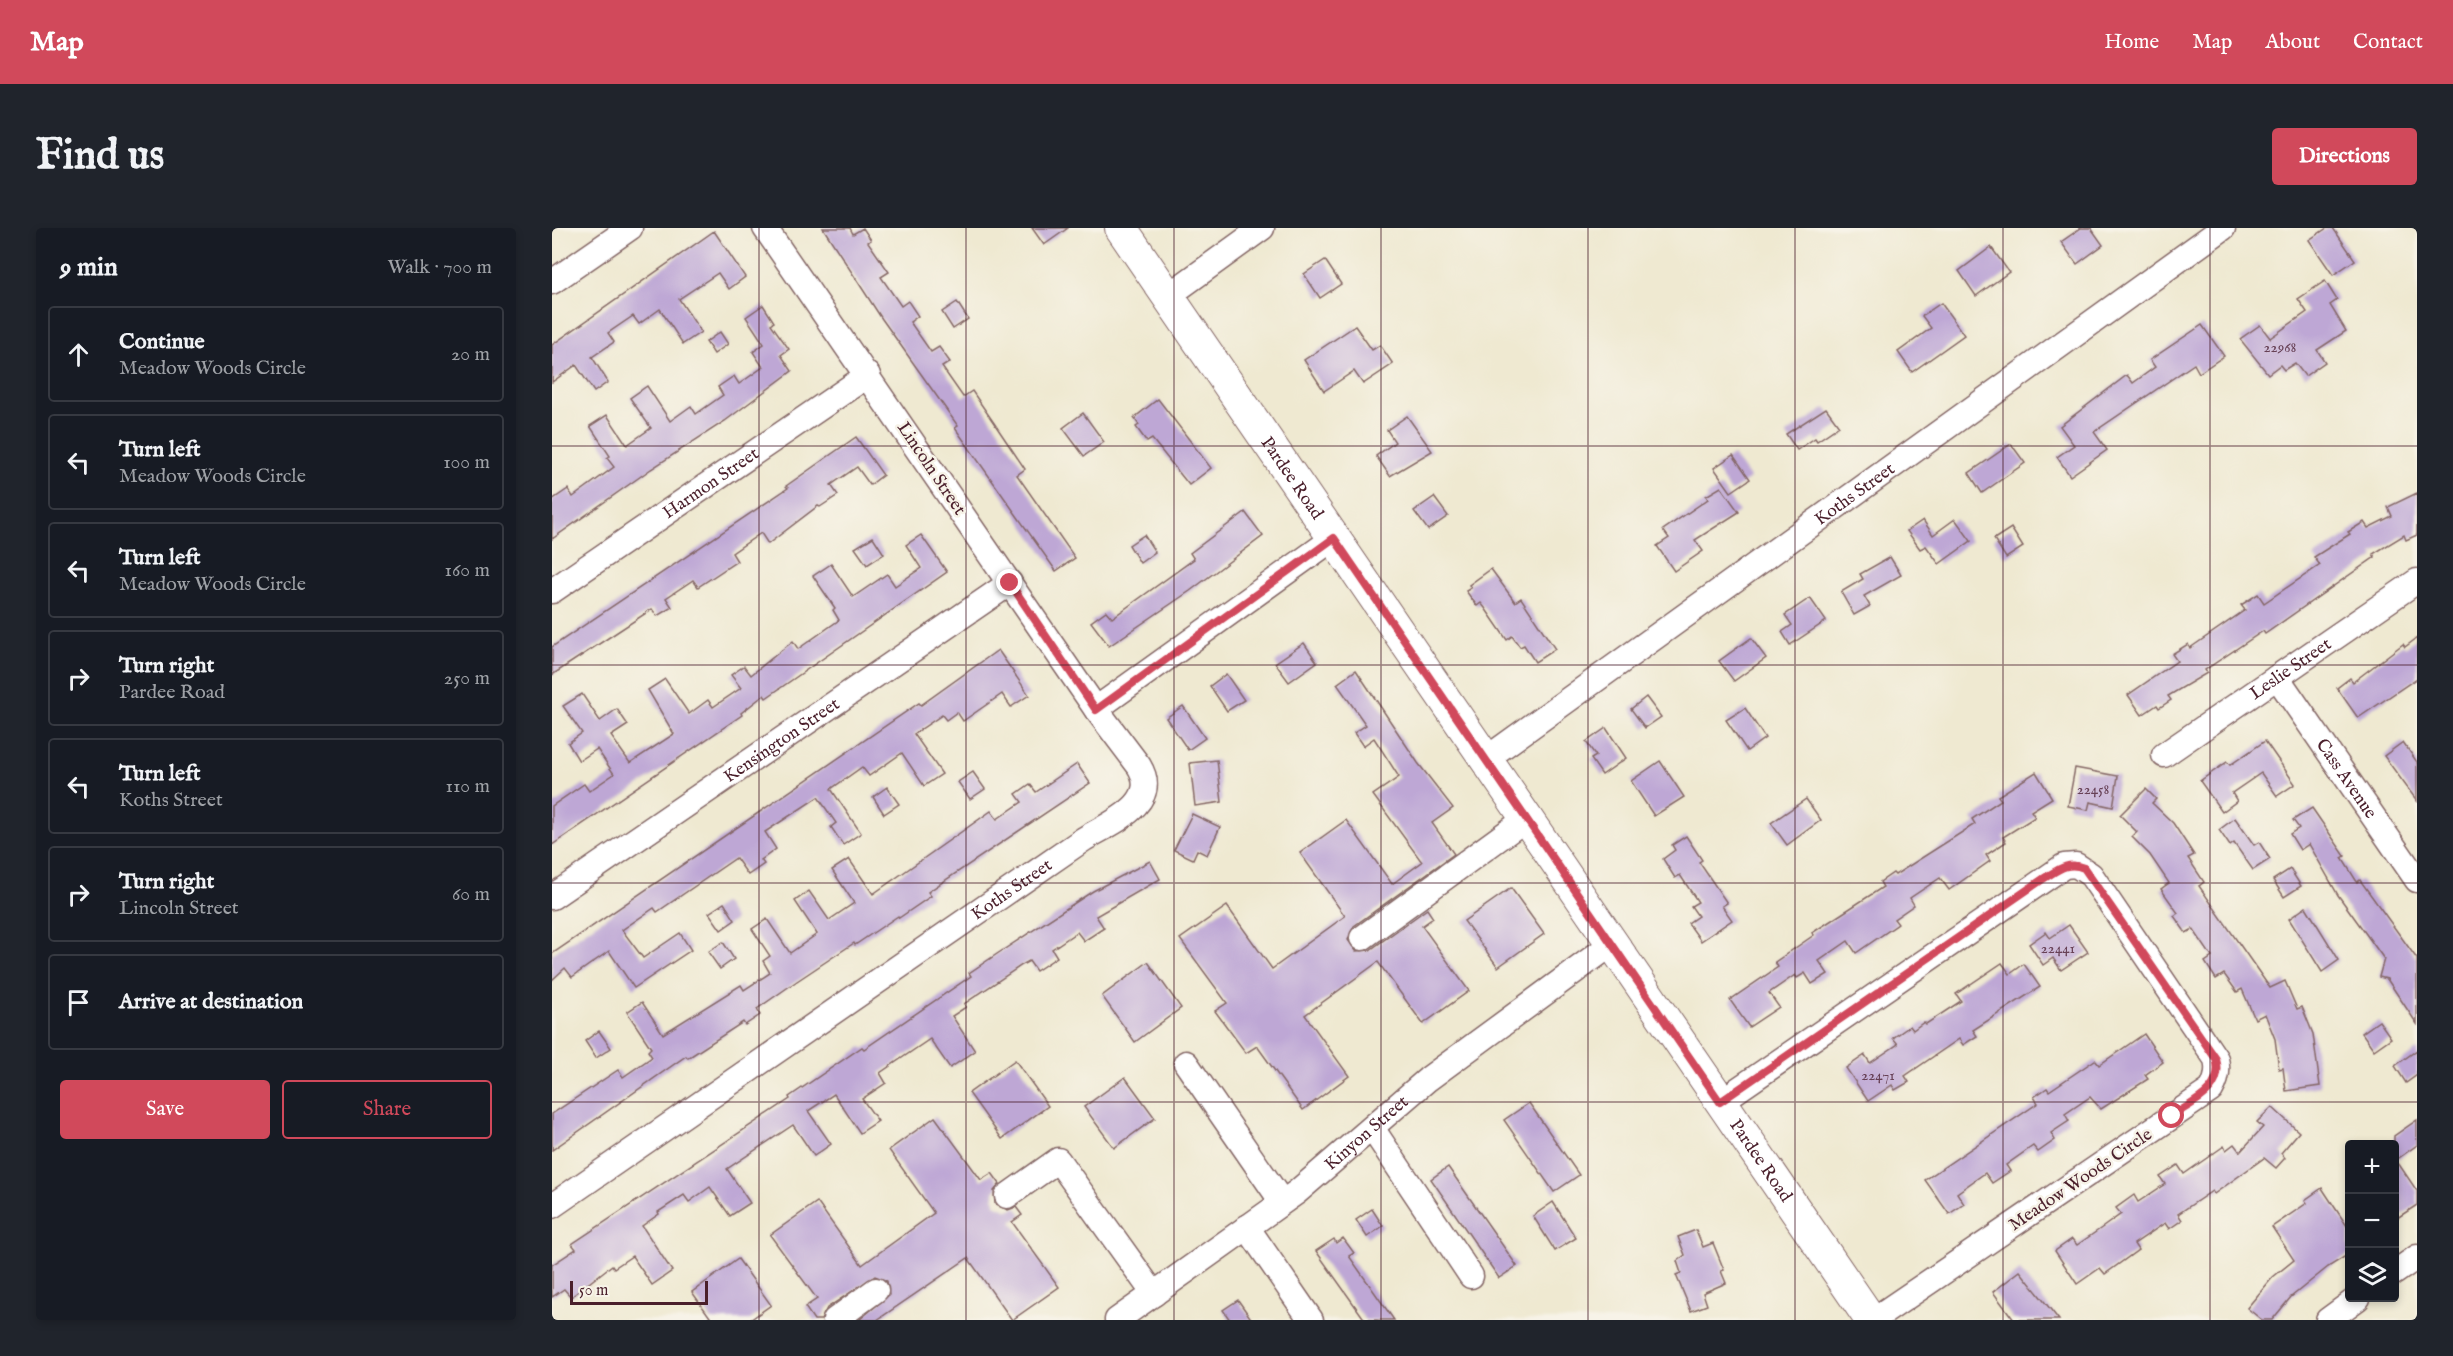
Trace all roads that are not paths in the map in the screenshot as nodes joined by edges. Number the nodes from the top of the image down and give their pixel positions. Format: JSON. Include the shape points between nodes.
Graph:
{"nodes":[{"id":1,"x":630,"y":228,"type":"edge"},
{"id":2,"x":765,"y":228,"type":"edge"},
{"id":3,"x":1121,"y":228,"type":"edge"},
{"id":4,"x":1262,"y":228,"type":"edge"},
{"id":5,"x":2223,"y":228,"type":"edge"},
{"id":6,"x":552,"y":282,"type":"edge"},
{"id":7,"x":1168,"y":296,"type":"junction"},
{"id":8,"x":868,"y":375,"type":"junction"},
{"id":9,"x":1334,"y":538,"type":"junction"},
{"id":10,"x":2417,"y":580,"type":"edge"},
{"id":11,"x":1010,"y":583,"type":"junction"},
{"id":12,"x":552,"y":591,"type":"edge"},
{"id":13,"x":2277,"y":677,"type":"junction"},
{"id":14,"x":1096,"y":710,"type":"junction"},
{"id":15,"x":2164,"y":755,"type":"dead end"},
{"id":16,"x":1486,"y":759,"type":"junction"},
{"id":17,"x":1527,"y":818,"type":"junction"},
{"id":18,"x":2417,"y":880,"type":"edge"},
{"id":19,"x":552,"y":897,"type":"edge"},
{"id":20,"x":1362,"y":938,"type":"dead end"},
{"id":21,"x":1613,"y":943,"type":"junction"},
{"id":22,"x":1186,"y":1063,"type":"dead end"},
{"id":23,"x":1720,"y":1102,"type":"junction"},
{"id":24,"x":1372,"y":1128,"type":"junction"},
{"id":25,"x":1007,"y":1196,"type":"dead end"},
{"id":26,"x":1282,"y":1202,"type":"junction"},
{"id":27,"x":552,"y":1206,"type":"edge"},
{"id":28,"x":1247,"y":1227,"type":"junction"},
{"id":29,"x":2417,"y":1257,"type":"edge"},
{"id":30,"x":2399,"y":1270,"type":"edge"},
{"id":31,"x":1471,"y":1276,"type":"dead end"},
{"id":32,"x":876,"y":1290,"type":"dead end"},
{"id":33,"x":1154,"y":1294,"type":"junction"},
{"id":34,"x":2353,"y":1302,"type":"edge"},
{"id":35,"x":834,"y":1320,"type":"edge"},
{"id":36,"x":1117,"y":1320,"type":"edge"},
{"id":37,"x":1311,"y":1320,"type":"edge"},
{"id":38,"x":1872,"y":1320,"type":"edge"},
{"id":39,"x":2328,"y":1320,"type":"edge"}],
"edges":[{"from":1,"to":6,"type":"street"},
{"from":2,"to":8,"type":"street","name":"Lincoln Street"},
{"from":3,"to":7,"type":"main road","name":"Pardee Road"},
{"from":4,"to":7,"type":"street"},
{"from":5,"to":16,"type":"street","name":"Koths Street"},
{"from":7,"to":9,"type":"main road","name":"Pardee Road"},
{"from":8,"to":11,"type":"street","name":"Lincoln Street"},
{"from":8,"to":12,"type":"street","name":"Harmon Street"},
{"from":9,"to":14,"type":"street"},
{"from":9,"to":16,"type":"main road","name":"Pardee Road"},
{"from":10,"to":13,"type":"street","name":"Leslie Street"},
{"from":11,"to":14,"type":"street","name":"Lincoln Street"},
{"from":11,"to":19,"type":"street","name":"Kensington Street"},
{"from":13,"to":15,"type":"street","name":"Leslie Street"},
{"from":13,"to":18,"type":"street","name":"Cass Avenue"},
{"from":14,"to":27,"type":"street","name":"Koths Street","via":[[1143,774],[1146,791],[1137,806]]},
{"from":16,"to":17,"type":"main road","name":"Pardee Road"},
{"from":17,"to":20,"type":"street"},
{"from":17,"to":21,"type":"main road","name":"Pardee Road"},
{"from":21,"to":23,"type":"main road","name":"Pardee Road"},
{"from":21,"to":24,"type":"street","name":"Kinyon Street","via":[[1428,1079]]},
{"from":22,"to":26,"type":"street"},
{"from":23,"to":38,"type":"main road","name":"Pardee Road"},
{"from":23,"to":38,"type":"street","name":"Meadow Woods Circle","via":[[2064,866],[2076,865],[2091,875],[2216,1059],[2219,1069],[2215,1083],[2211,1090]]},
{"from":24,"to":26,"type":"street","name":"Kinyon Street"},
{"from":24,"to":31,"type":"street"},
{"from":25,"to":33,"type":"street","via":[[1058,1160]]},
{"from":26,"to":28,"type":"street","name":"Kinyon Street"},
{"from":28,"to":33,"type":"street","name":"Kinyon Street"},
{"from":28,"to":37,"type":"street"},
{"from":29,"to":30,"type":"street"},
{"from":32,"to":35,"type":"street"},
{"from":33,"to":36,"type":"street","name":"Kinyon Street"},
{"from":34,"to":39,"type":"street"}]}
